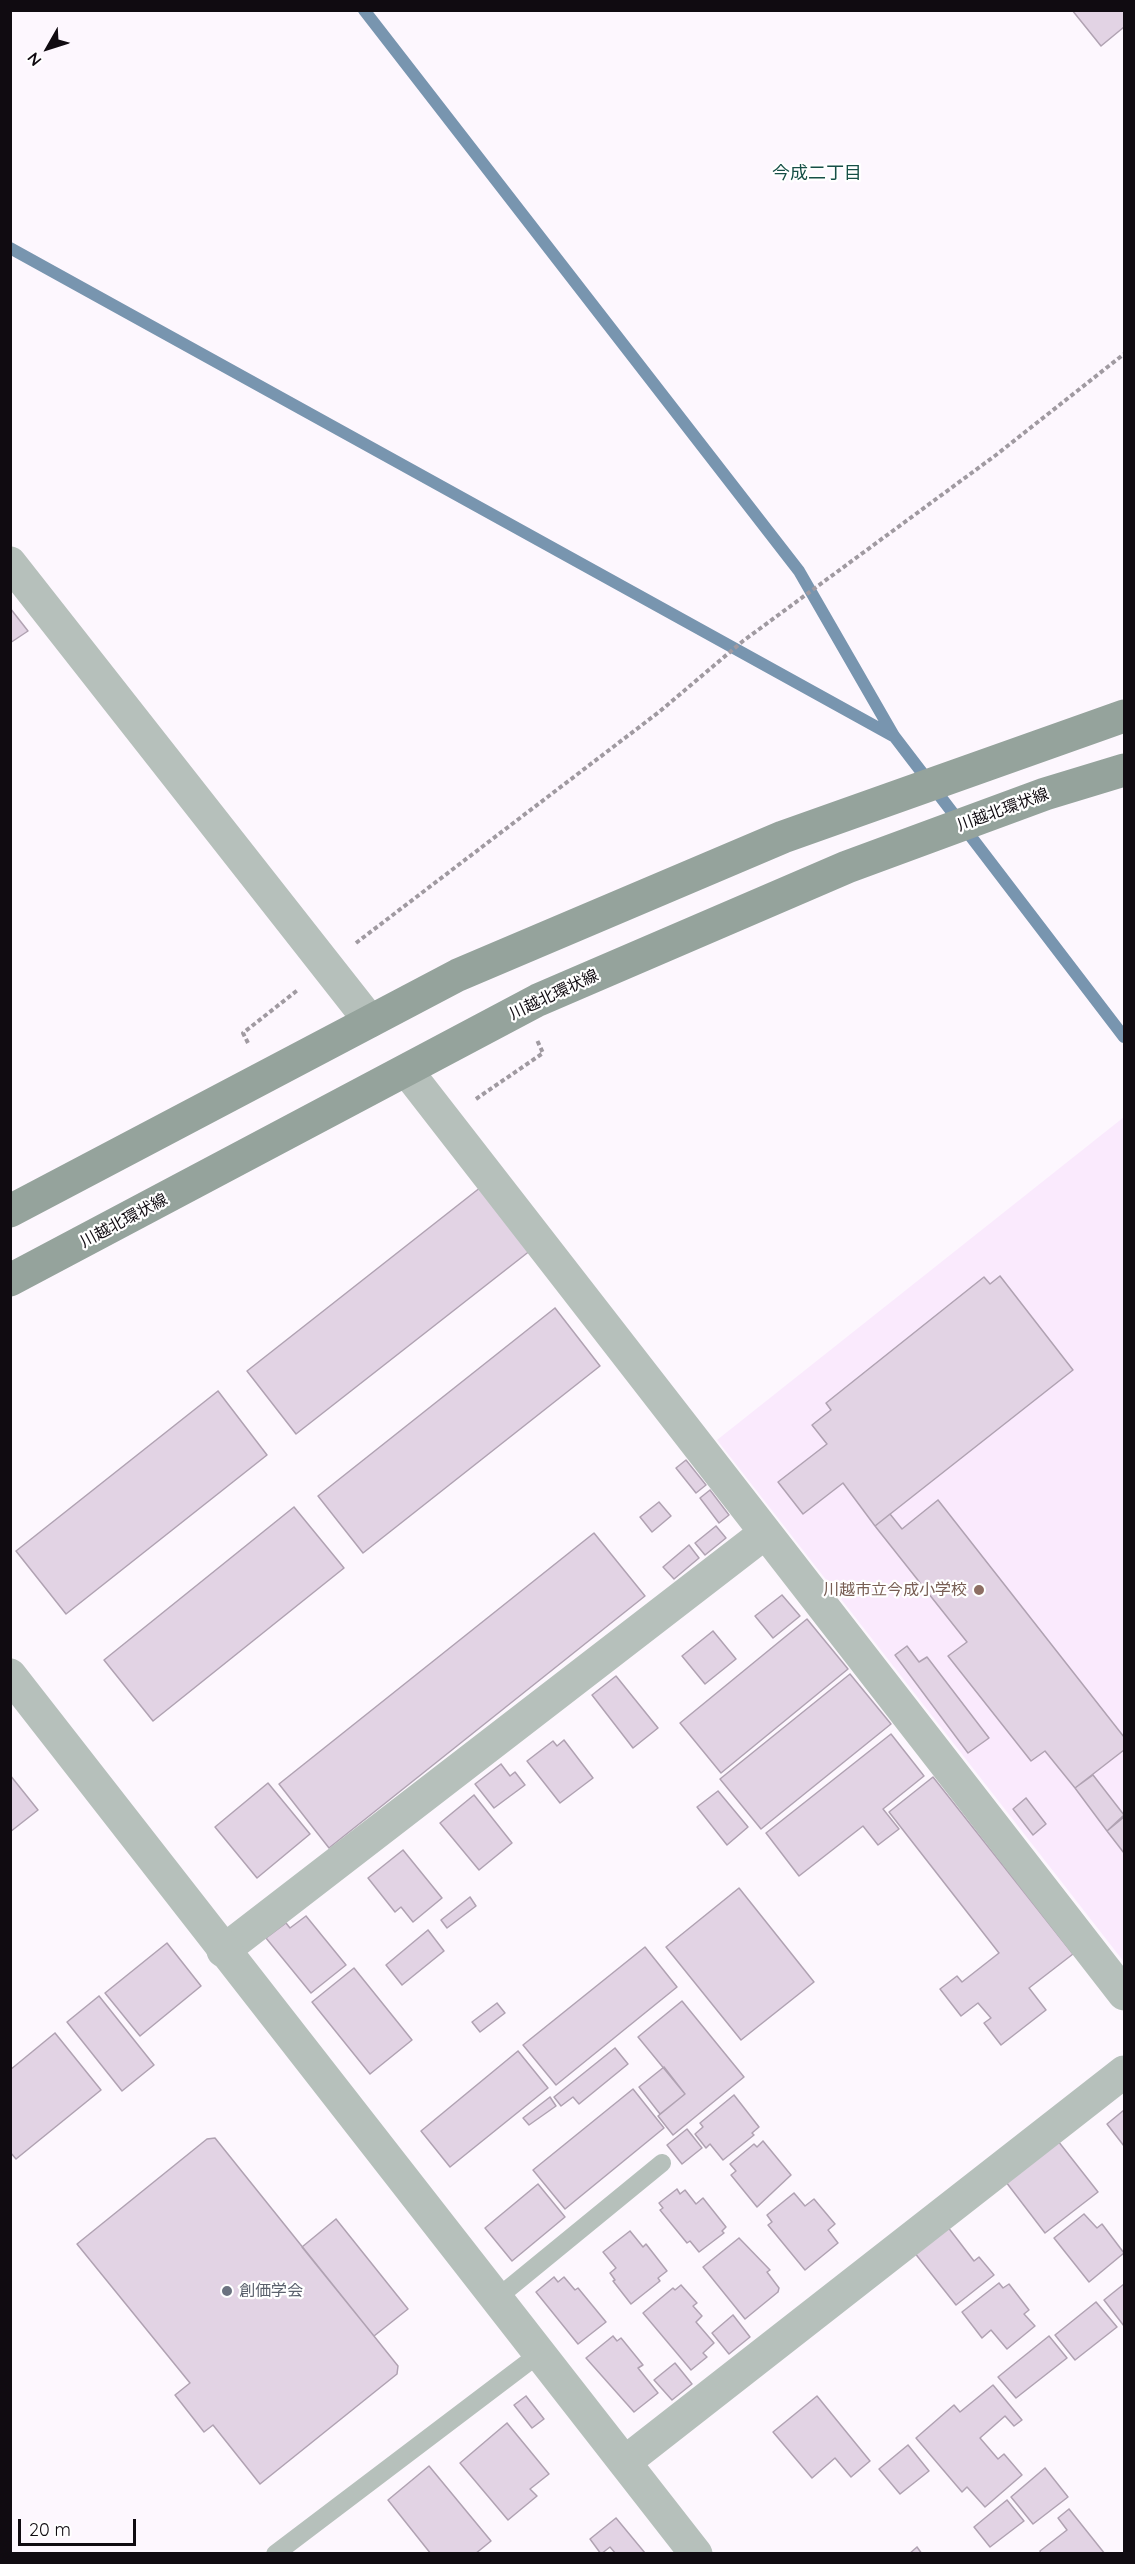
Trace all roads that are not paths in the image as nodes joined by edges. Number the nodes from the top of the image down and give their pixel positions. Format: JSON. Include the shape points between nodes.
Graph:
{"nodes":[{"id":1,"x":10,"y":563,"type":"edge"},
{"id":2,"x":1125,"y":716,"type":"edge"},
{"id":3,"x":1125,"y":770,"type":"edge"},
{"id":4,"x":370,"y":1021,"type":"junction"},
{"id":5,"x":407,"y":1071,"type":"junction"},
{"id":6,"x":10,"y":1211,"type":"edge"},
{"id":7,"x":10,"y":1280,"type":"edge"},
{"id":8,"x":765,"y":1533,"type":"junction"},
{"id":9,"x":10,"y":1675,"type":"edge"},
{"id":10,"x":223,"y":1951,"type":"junction"},
{"id":11,"x":1125,"y":1994,"type":"edge"},
{"id":12,"x":1125,"y":2072,"type":"edge"},
{"id":13,"x":662,"y":2163,"type":"dead end"},
{"id":14,"x":497,"y":2298,"type":"junction"},
{"id":15,"x":539,"y":2354,"type":"junction"},
{"id":16,"x":624,"y":2462,"type":"junction"},
{"id":17,"x":275,"y":2553,"type":"edge"},
{"id":18,"x":696,"y":2553,"type":"edge"}],
"edges":[{"from":1,"to":4,"type":"street"},
{"from":2,"to":4,"type":"main road","via":[[783,837],[458,975]]},
{"from":3,"to":5,"type":"main road","name":"川越北環状線","via":[[1045,794],[847,867],[538,1000]]},
{"from":4,"to":6,"type":"main road"},
{"from":5,"to":7,"type":"main road","name":"川越北環状線"},
{"from":5,"to":8,"type":"street"},
{"from":8,"to":10,"type":"street"},
{"from":8,"to":11,"type":"street"},
{"from":9,"to":10,"type":"street"},
{"from":10,"to":14,"type":"street"},
{"from":12,"to":16,"type":"street"},
{"from":13,"to":14,"type":"lane"},
{"from":14,"to":15,"type":"street"},
{"from":15,"to":16,"type":"street"},
{"from":15,"to":17,"type":"lane"},
{"from":16,"to":18,"type":"street"}]}
